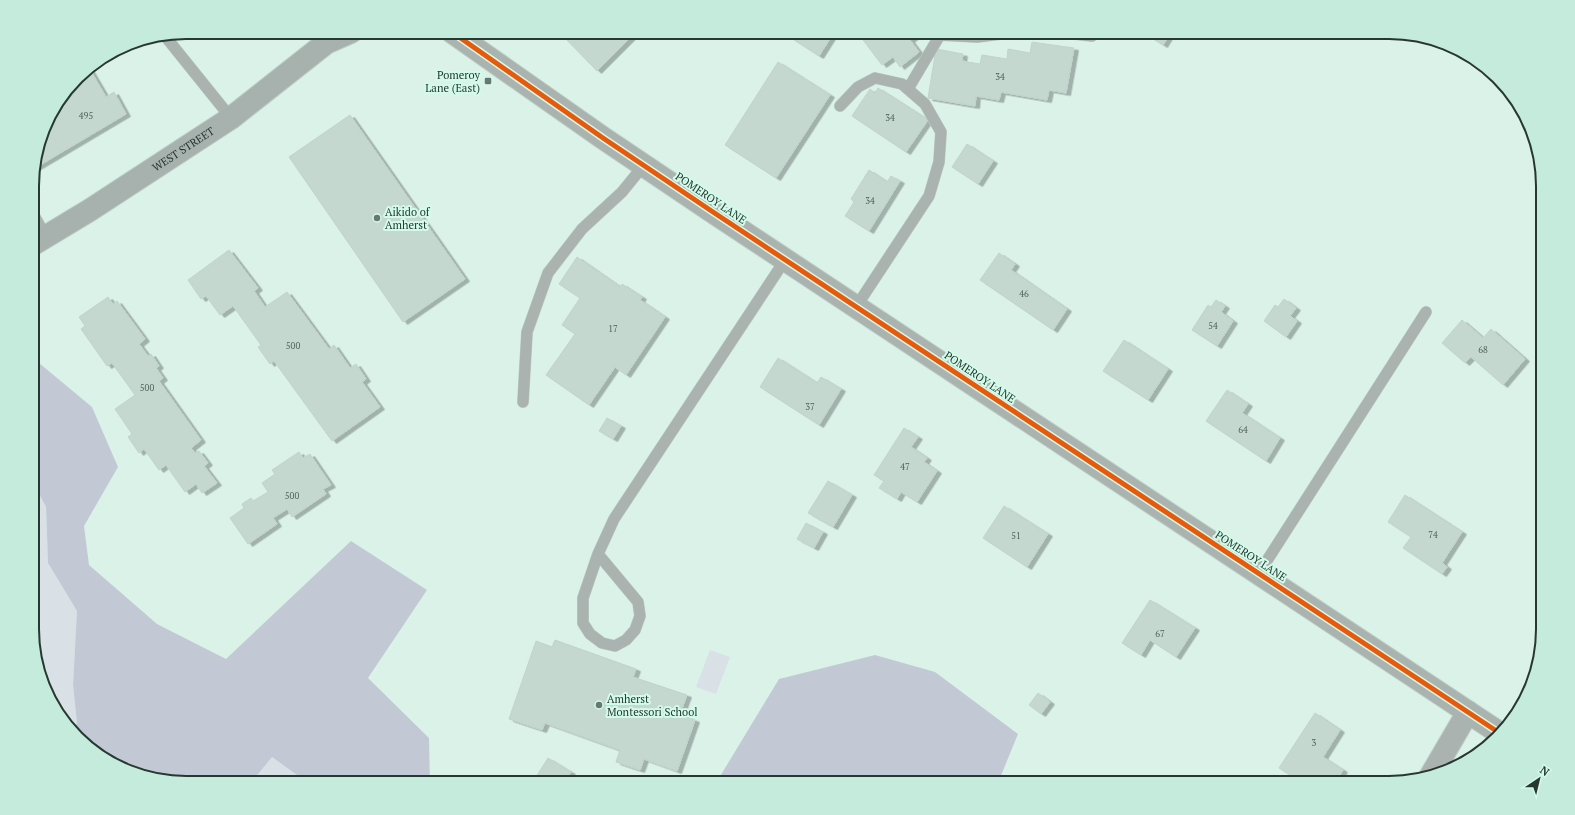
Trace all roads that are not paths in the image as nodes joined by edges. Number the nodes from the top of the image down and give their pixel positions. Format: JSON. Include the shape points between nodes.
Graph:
{"nodes":[{"id":1,"x":327,"y":39,"type":"edge"},
{"id":2,"x":462,"y":39,"type":"edge"},
{"id":3,"x":937,"y":39,"type":"edge"},
{"id":4,"x":168,"y":40,"type":"edge"},
{"id":5,"x":908,"y":89,"type":"junction"},
{"id":6,"x":840,"y":106,"type":"dead end"},
{"id":7,"x":231,"y":118,"type":"junction"},
{"id":8,"x":644,"y":165,"type":"junction"},
{"id":9,"x":39,"y":241,"type":"edge"},
{"id":10,"x":786,"y":260,"type":"junction"},
{"id":11,"x":856,"y":307,"type":"junction"},
{"id":12,"x":1426,"y":312,"type":"dead end"},
{"id":13,"x":523,"y":402,"type":"dead end"},
{"id":14,"x":598,"y":554,"type":"junction"},
{"id":15,"x":1258,"y":573,"type":"junction"},
{"id":16,"x":1468,"y":712,"type":"junction"},
{"id":17,"x":1495,"y":730,"type":"edge"},
{"id":18,"x":1434,"y":769,"type":"edge"}],
"edges":[{"from":1,"to":7,"type":"main road","name":"WEST STREET"},
{"from":2,"to":8,"type":"street","name":"POMEROY LANE"},
{"from":3,"to":5,"type":"lane"},
{"from":4,"to":7,"type":"lane"},
{"from":5,"to":6,"type":"lane","via":[[902,84],[875,78],[858,87]]},
{"from":5,"to":11,"type":"lane","via":[[925,104],[941,132],[939,162],[929,196]]},
{"from":7,"to":9,"type":"main road","name":"WEST STREET"},
{"from":8,"to":10,"type":"street","name":"POMEROY LANE"},
{"from":8,"to":13,"type":"lane","via":[[622,192],[582,229],[548,273],[527,332]]},
{"from":10,"to":11,"type":"street","name":"POMEROY LANE"},
{"from":10,"to":14,"type":"lane","via":[[614,519]]},
{"from":11,"to":15,"type":"street","name":"POMEROY LANE"},
{"from":12,"to":15,"type":"lane"},
{"from":14,"to":14,"type":"lane","via":[[583,598],[583,623],[590,634],[602,643],[615,646],[626,640],[635,630],[640,616],[638,602]]},
{"from":15,"to":16,"type":"street","name":"POMEROY LANE"},
{"from":16,"to":17,"type":"street","name":"POMEROY LANE"},
{"from":16,"to":18,"type":"street"}]}
